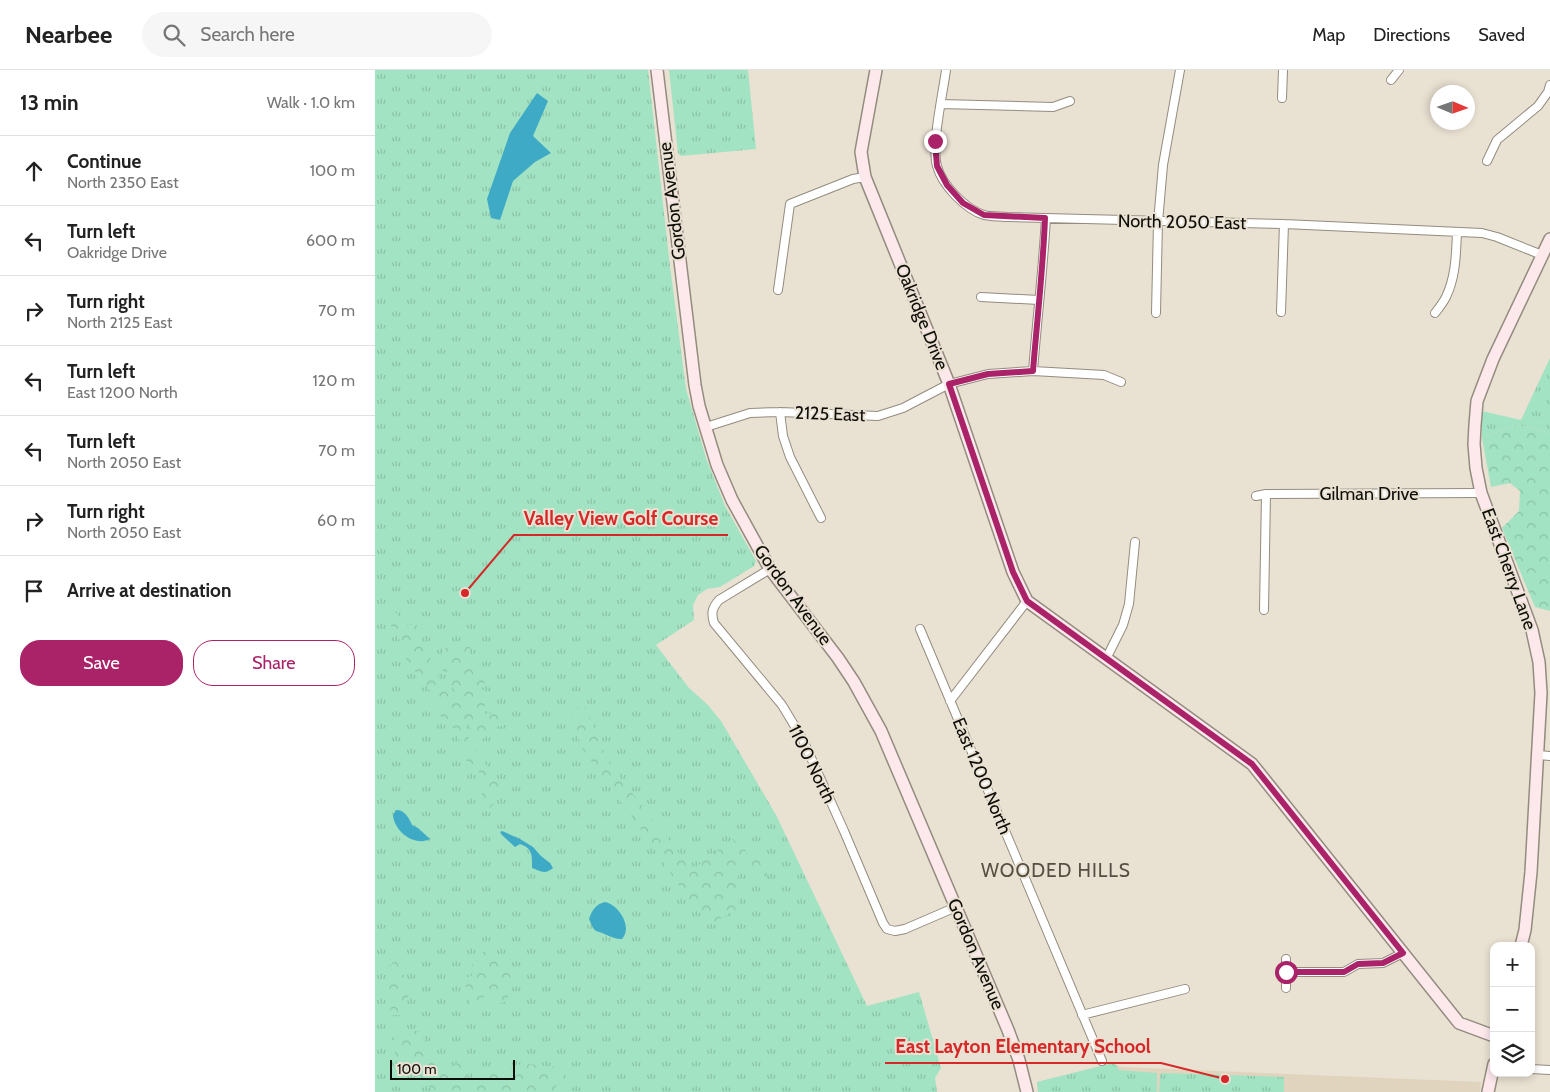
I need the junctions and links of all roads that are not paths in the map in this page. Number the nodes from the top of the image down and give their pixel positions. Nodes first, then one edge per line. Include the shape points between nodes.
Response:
1 (657, 70) edge
2 (876, 70) edge
3 (946, 70) edge
4 (1181, 70) edge
5 (1283, 70) edge
6 (1399, 70) edge
7 (1391, 80) dead end
8 (1550, 85) edge
9 (1282, 98) dead end
10 (1070, 101) dead end
11 (941, 104) junction
12 (1487, 161) dead end
13 (865, 176) junction
14 (1045, 218) junction
15 (1158, 222) junction
16 (1284, 224) junction
17 (1457, 232) junction
18 (1550, 239) edge
19 (1542, 255) junction
20 (778, 290) dead end
21 (981, 297) dead end
22 (1039, 300) junction
23 (1281, 312) dead end
24 (1156, 313) dead end
25 (1435, 313) dead end
26 (1033, 371) junction
27 (1121, 382) dead end
28 (949, 384) junction
29 (780, 412) junction
30 (705, 427) junction
31 (1481, 493) junction
32 (1267, 494) junction
33 (1256, 496) dead end
34 (821, 518) dead end
35 (1135, 542) dead end
36 (770, 569) junction
37 (1027, 601) junction
38 (1264, 610) dead end
39 (920, 629) dead end
40 (1106, 659) junction
41 (950, 701) junction
42 (1538, 755) junction
43 (1550, 756) edge
44 (956, 907) junction
45 (1522, 942) edge
46 (1403, 953) junction
47 (1287, 958) dead end
48 (1286, 972) junction
49 (1286, 988) dead end
50 (1185, 989) dead end
51 (1082, 1015) junction
52 (1490, 1035) edge
53 (1102, 1061) dead end
54 (1535, 1069) edge
55 (1550, 1070) edge
56 (1491, 1077) edge
57 (1027, 1092) edge
58 (1488, 1092) edge

1 - 30 street, Gordon Avenue via 692,363
2 - 13 street, Oakridge Drive via 861,152
3 - 11 street, North 2050 East
4 - 15 street via 1163,165
5 - 9 street
6 - 7 street
8 - 12 street via 1538,106 1497,140
10 - 11 street via 1053,107
11 - 14 street, North 2050 East via 935,141 937,166 947,185 963,203 984,215
13 - 20 street via 791,204
13 - 28 street, Oakridge Drive
14 - 15 street, North 2050 East
14 - 22 street
15 - 16 street, North 2050 East
15 - 24 street
16 - 17 street, North 2050 East
16 - 23 street
17 - 19 street, North 2050 East via 1497,237
17 - 25 street via 1452,280 1446,298
18 - 19 street, East Cherry Lane
19 - 31 street, East Cherry Lane via 1477,401 1474,444
21 - 22 street
22 - 26 street
26 - 27 street, 2125 East via 1104,375
26 - 28 street, 2125 East via 988,374
28 - 29 street, 2125 East via 903,408 878,416
28 - 37 street, Oakridge Drive via 1013,572
29 - 30 street, 2125 East via 750,413
29 - 34 street via 790,457
30 - 36 street, Gordon Avenue via 732,500
31 - 32 street, Gilman Drive
31 - 42 street, East Cherry Lane via 1532,630 1539,662
32 - 33 street, Gilman Drive
32 - 38 street
35 - 40 street via 1129,604 1123,625
36 - 44 street, Gordon Avenue via 828,643 868,707
36 - 44 street, 1100 North via 719,600 712,608 714,623 782,705 803,740 887,928 895,931 905,929
37 - 40 street, Oakridge Drive
37 - 41 street
39 - 41 street, East 1200 North
40 - 46 street, Oakridge Drive via 1252,764
41 - 51 street, East 1200 North
42 - 43 street
42 - 45 street, East Cherry Lane via 1531,872
44 - 57 street, Gordon Avenue via 1008,1030
46 - 48 street via 1383,963 1358,964 1344,972
46 - 52 street, Oakridge Drive via 1459,1023
47 - 48 street
48 - 49 street
50 - 51 street
51 - 53 street, East 1200 North
54 - 55 street
56 - 58 street

